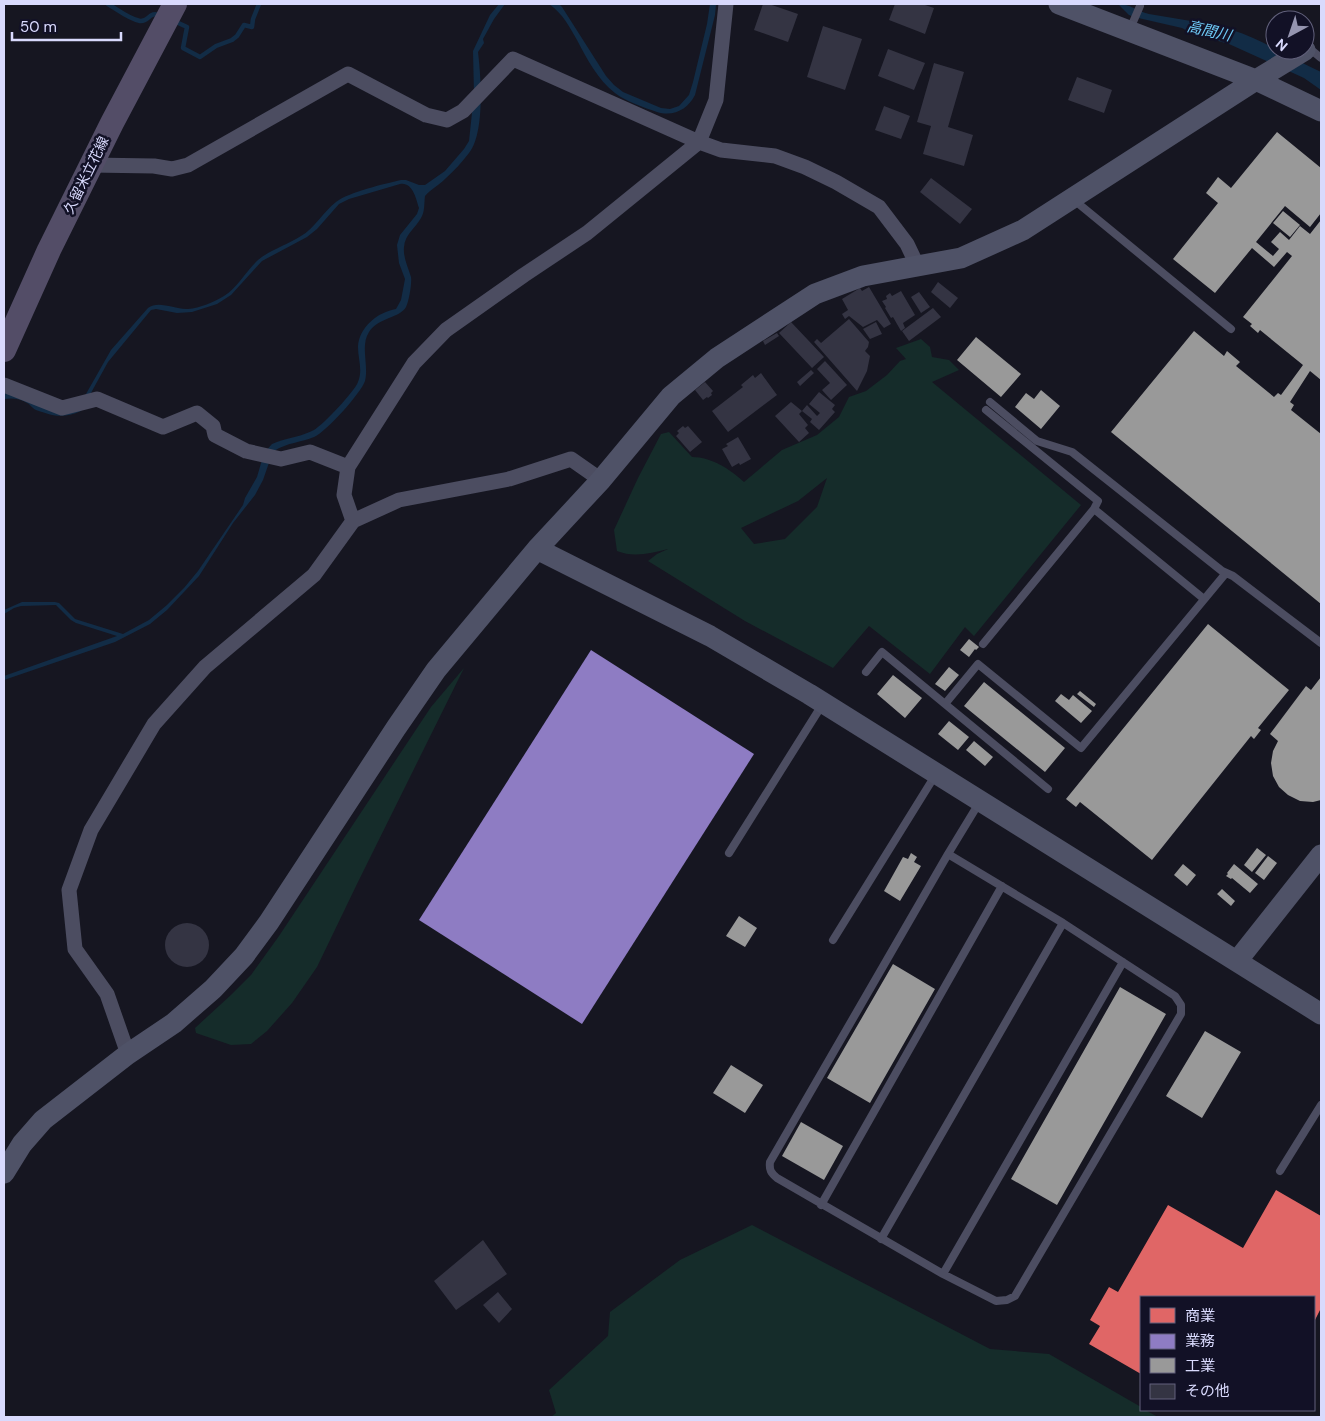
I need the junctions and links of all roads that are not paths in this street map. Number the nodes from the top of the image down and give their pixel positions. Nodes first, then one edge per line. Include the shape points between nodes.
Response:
1 (726, 4) edge
2 (1059, 4) edge
3 (1140, 6) dead end
4 (170, 13) edge
5 (1131, 27) junction
6 (1292, 60) edge
7 (1264, 75) junction
8 (1321, 110) edge
9 (699, 142) junction
10 (91, 165) junction
11 (1072, 198) junction
12 (917, 265) junction
13 (1231, 329) dead end
14 (4, 350) edge
15 (4, 384) edge
16 (348, 467) junction
17 (601, 480) junction
18 (1094, 509) junction
19 (353, 521) junction
20 (537, 550) junction
21 (1226, 573) junction
22 (1204, 599) junction
23 (1321, 643) edge
24 (983, 644) dead end
25 (866, 672) dead end
26 (823, 703) junction
27 (945, 704) junction
28 (936, 773) junction
29 (1048, 789) dead end
30 (980, 801) junction
31 (729, 853) dead end
32 (948, 854) junction
33 (1321, 855) edge
34 (1002, 886) junction
35 (1063, 923) junction
36 (833, 940) dead end
37 (1237, 961) junction
38 (1123, 962) junction
39 (1321, 1014) edge
40 (128, 1054) junction
41 (1321, 1105) edge
42 (1280, 1171) dead end
43 (4, 1173) edge
44 (821, 1205) junction
45 (881, 1239) junction
46 (943, 1274) junction

1 - 9 street via 716,100
2 - 5 street
3 - 5 lane
4 - 10 main road, 久留米立花線
5 - 7 street
6 - 7 street
7 - 8 street
7 - 11 street
9 - 10 street via 513,59 468,107 447,120 426,115 348,74 188,165 172,169
9 - 12 street via 721,150 776,156 836,182 879,207 907,244
9 - 16 street via 587,233 446,330 414,363
10 - 14 main road, 久留米立花線
11 - 12 street via 1023,230 961,258
11 - 13 lane
12 - 17 street via 863,276 815,294 717,358 671,396
15 - 16 street via 62,408 96,399 162,427 197,413 213,426 215,434 246,451 281,459 310,452
16 - 19 street via 344,495
17 - 19 street via 571,459 509,479 399,500
17 - 20 street
18 - 21 lane via 1098,501 988,406 1037,440 1072,452
18 - 22 lane
18 - 24 lane
19 - 40 street via 314,576 206,667 154,724 91,830 69,890 75,949 107,994
20 - 26 street via 710,636
20 - 40 street via 436,670 244,956 213,990 174,1023
21 - 22 lane
21 - 23 lane
22 - 27 lane via 1081,748 978,664
25 - 27 lane via 882,652
26 - 28 street
26 - 31 lane
27 - 29 lane
28 - 30 street
28 - 36 lane
30 - 32 lane
30 - 37 street
32 - 34 lane
32 - 44 lane via 770,1162 772,1174
33 - 37 street
34 - 35 lane
34 - 44 lane
35 - 38 lane
35 - 45 lane
37 - 39 street
38 - 46 lane
38 - 46 lane via 1175,996 1181,1005 1181,1014 1015,1296 996,1301
40 - 43 street via 43,1120 22,1144
41 - 42 lane
44 - 45 lane
45 - 46 lane

